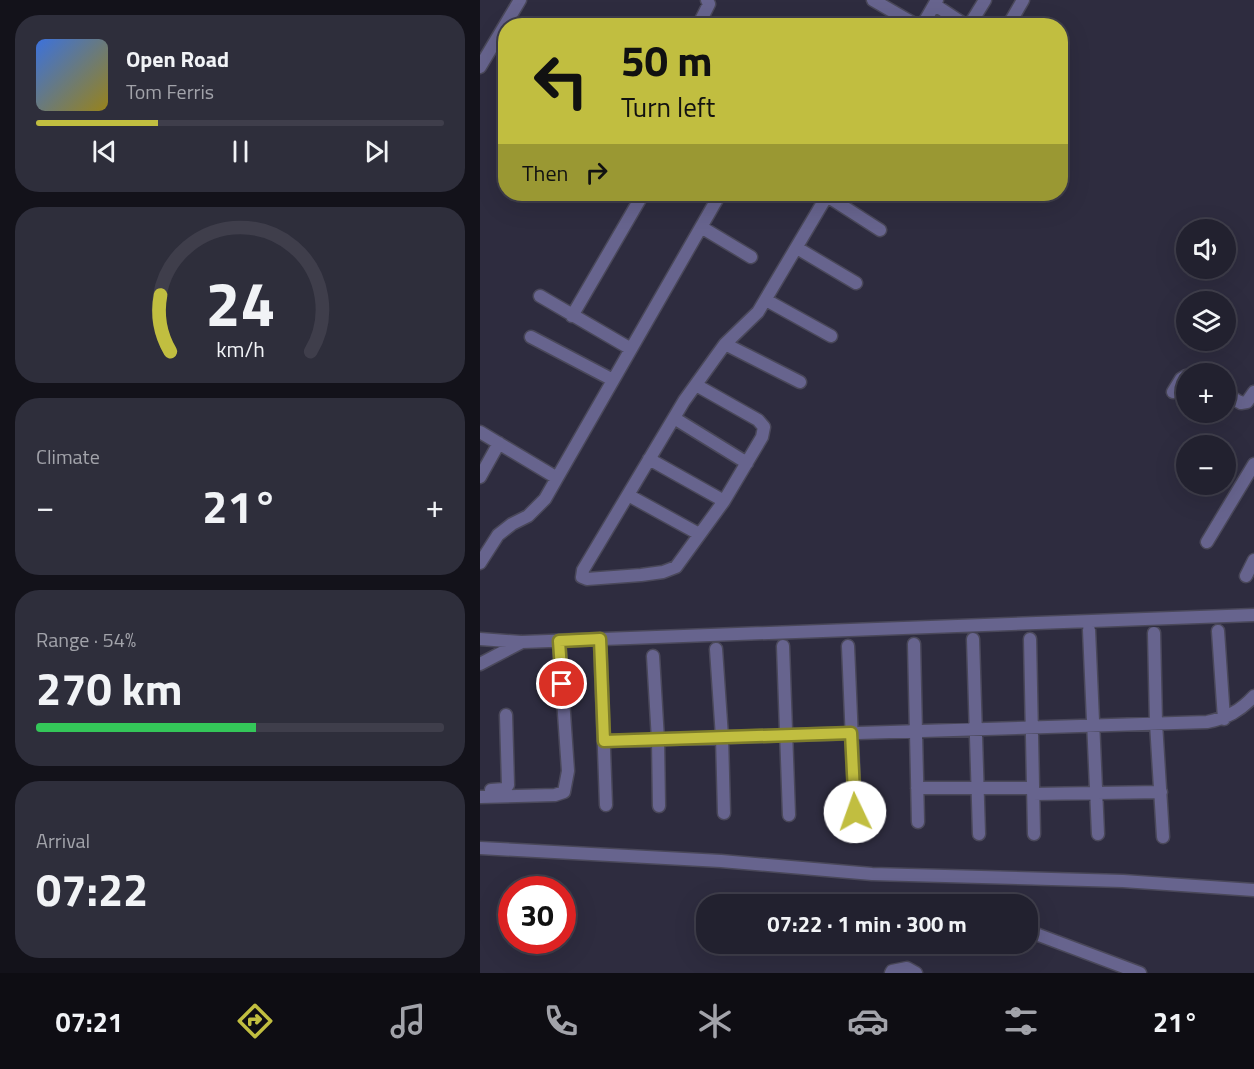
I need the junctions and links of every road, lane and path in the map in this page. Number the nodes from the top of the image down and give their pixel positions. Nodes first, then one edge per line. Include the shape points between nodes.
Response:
1 (520, 0) edge
2 (707, 0) edge
3 (873, 0) edge
4 (985, 0) edge
5 (1023, 0) edge
6 (936, 2) edge
7 (509, 18) edge
8 (702, 18) edge
9 (904, 18) edge
10 (927, 18) edge
11 (957, 18) edge
12 (973, 18) edge
13 (1013, 18) edge
14 (498, 37) edge
15 (480, 68) edge
16 (639, 201) edge
17 (716, 201) edge
18 (824, 201) edge
19 (837, 201) edge
20 (701, 227) junction
21 (880, 230) dead end
22 (797, 248) junction
23 (752, 257) dead end
24 (856, 283) dead end
25 (540, 296) dead end
26 (766, 300) junction
27 (572, 316) junction
28 (831, 336) dead end
29 (531, 337) dead end
30 (725, 344) junction
31 (631, 349) junction
32 (613, 380) junction
33 (800, 382) dead end
34 (696, 385) junction
35 (1176, 387) edge
36 (1173, 392) dead end
37 (1254, 392) edge
38 (1236, 400) edge
39 (674, 418) junction
40 (480, 432) edge
41 (499, 443) junction
42 (649, 459) junction
43 (747, 463) junction
44 (1254, 464) edge
45 (480, 477) edge
46 (557, 478) junction
47 (627, 495) junction
48 (724, 501) junction
49 (699, 534) junction
50 (1207, 542) dead end
51 (1254, 560) edge
52 (480, 563) edge
53 (1250, 575) edge
54 (1254, 615) edge
55 (1089, 630) dead end
56 (1218, 631) dead end
57 (1154, 633) dead end
58 (480, 639) edge
59 (600, 639) junction
60 (972, 639) dead end
61 (1030, 639) dead end
62 (559, 641) junction
63 (522, 642) junction
64 (914, 644) dead end
65 (783, 646) dead end
66 (848, 646) dead end
67 (716, 649) dead end
68 (653, 656) dead end
69 (480, 664) edge
70 (1254, 696) edge
71 (506, 715) dead end
72 (1224, 719) junction
73 (1156, 723) junction
74 (1093, 725) junction
75 (1030, 727) junction
76 (975, 728) junction
77 (917, 730) junction
78 (851, 733) junction
79 (787, 735) junction
80 (722, 737) junction
81 (658, 740) junction
82 (604, 741) junction
83 (917, 788) junction
84 (480, 789) edge
85 (978, 789) junction
86 (1033, 791) junction
87 (1161, 792) junction
88 (1096, 794) junction
89 (480, 797) edge
90 (606, 805) dead end
91 (659, 806) dead end
92 (855, 812) dead end
93 (724, 813) dead end
94 (789, 815) dead end
95 (918, 822) dead end
96 (979, 834) dead end
97 (1034, 834) dead end
98 (1098, 834) dead end
99 (1163, 837) dead end
100 (480, 848) edge
101 (1254, 890) edge
102 (1038, 935) edge
103 (891, 973) edge
104 (916, 973) edge
105 (1140, 973) edge

1 - 7 street
2 - 8 street
3 - 9 street
4 - 12 street
5 - 13 street
6 - 10 street
6 - 11 street
14 - 15 street
16 - 27 street
17 - 20 street
18 - 22 street
19 - 21 street
20 - 23 street
20 - 31 street
22 - 24 street
22 - 26 street
25 - 27 street
26 - 28 street
26 - 30 street
27 - 31 street
29 - 32 street
30 - 33 street
30 - 34 street
31 - 32 street
32 - 46 street
34 - 39 street
34 - 43 street via 764,427
35 - 36 street
37 - 38 street via 1247,402
39 - 42 street
39 - 43 street
40 - 41 street
41 - 45 street
41 - 46 street
42 - 47 street
42 - 48 street
43 - 48 street
44 - 50 street
46 - 52 street via 545,499 528,516 498,535
47 - 49 street
47 - 49 street via 583,570 582,576 587,579 663,572 676,567
48 - 49 street
51 - 53 street
54 - 59 street
55 - 74 street
56 - 72 street
57 - 73 street
58 - 63 street
59 - 62 street
59 - 82 street
60 - 76 street
61 - 75 street
62 - 63 street
62 - 89 street via 568,771 564,792
63 - 69 street
64 - 77 street
65 - 79 street
66 - 78 street
67 - 80 street
68 - 81 street
70 - 72 street
71 - 84 street via 508,785 505,789
72 - 73 street
73 - 74 street
73 - 87 street
74 - 75 street
74 - 88 street
75 - 76 street
75 - 86 street
76 - 77 street
76 - 85 street
77 - 78 street
77 - 83 street
78 - 79 street
78 - 92 street
79 - 80 street
79 - 94 street
80 - 81 street
80 - 93 street
81 - 82 street
81 - 91 street
82 - 90 street
83 - 85 street
83 - 95 street
85 - 86 street
85 - 96 street
86 - 88 street
86 - 97 street
87 - 88 street
87 - 99 street
88 - 98 street
100 - 101 street via 710,860 872,874 1123,881
102 - 105 street
103 - 104 street via 907,968

